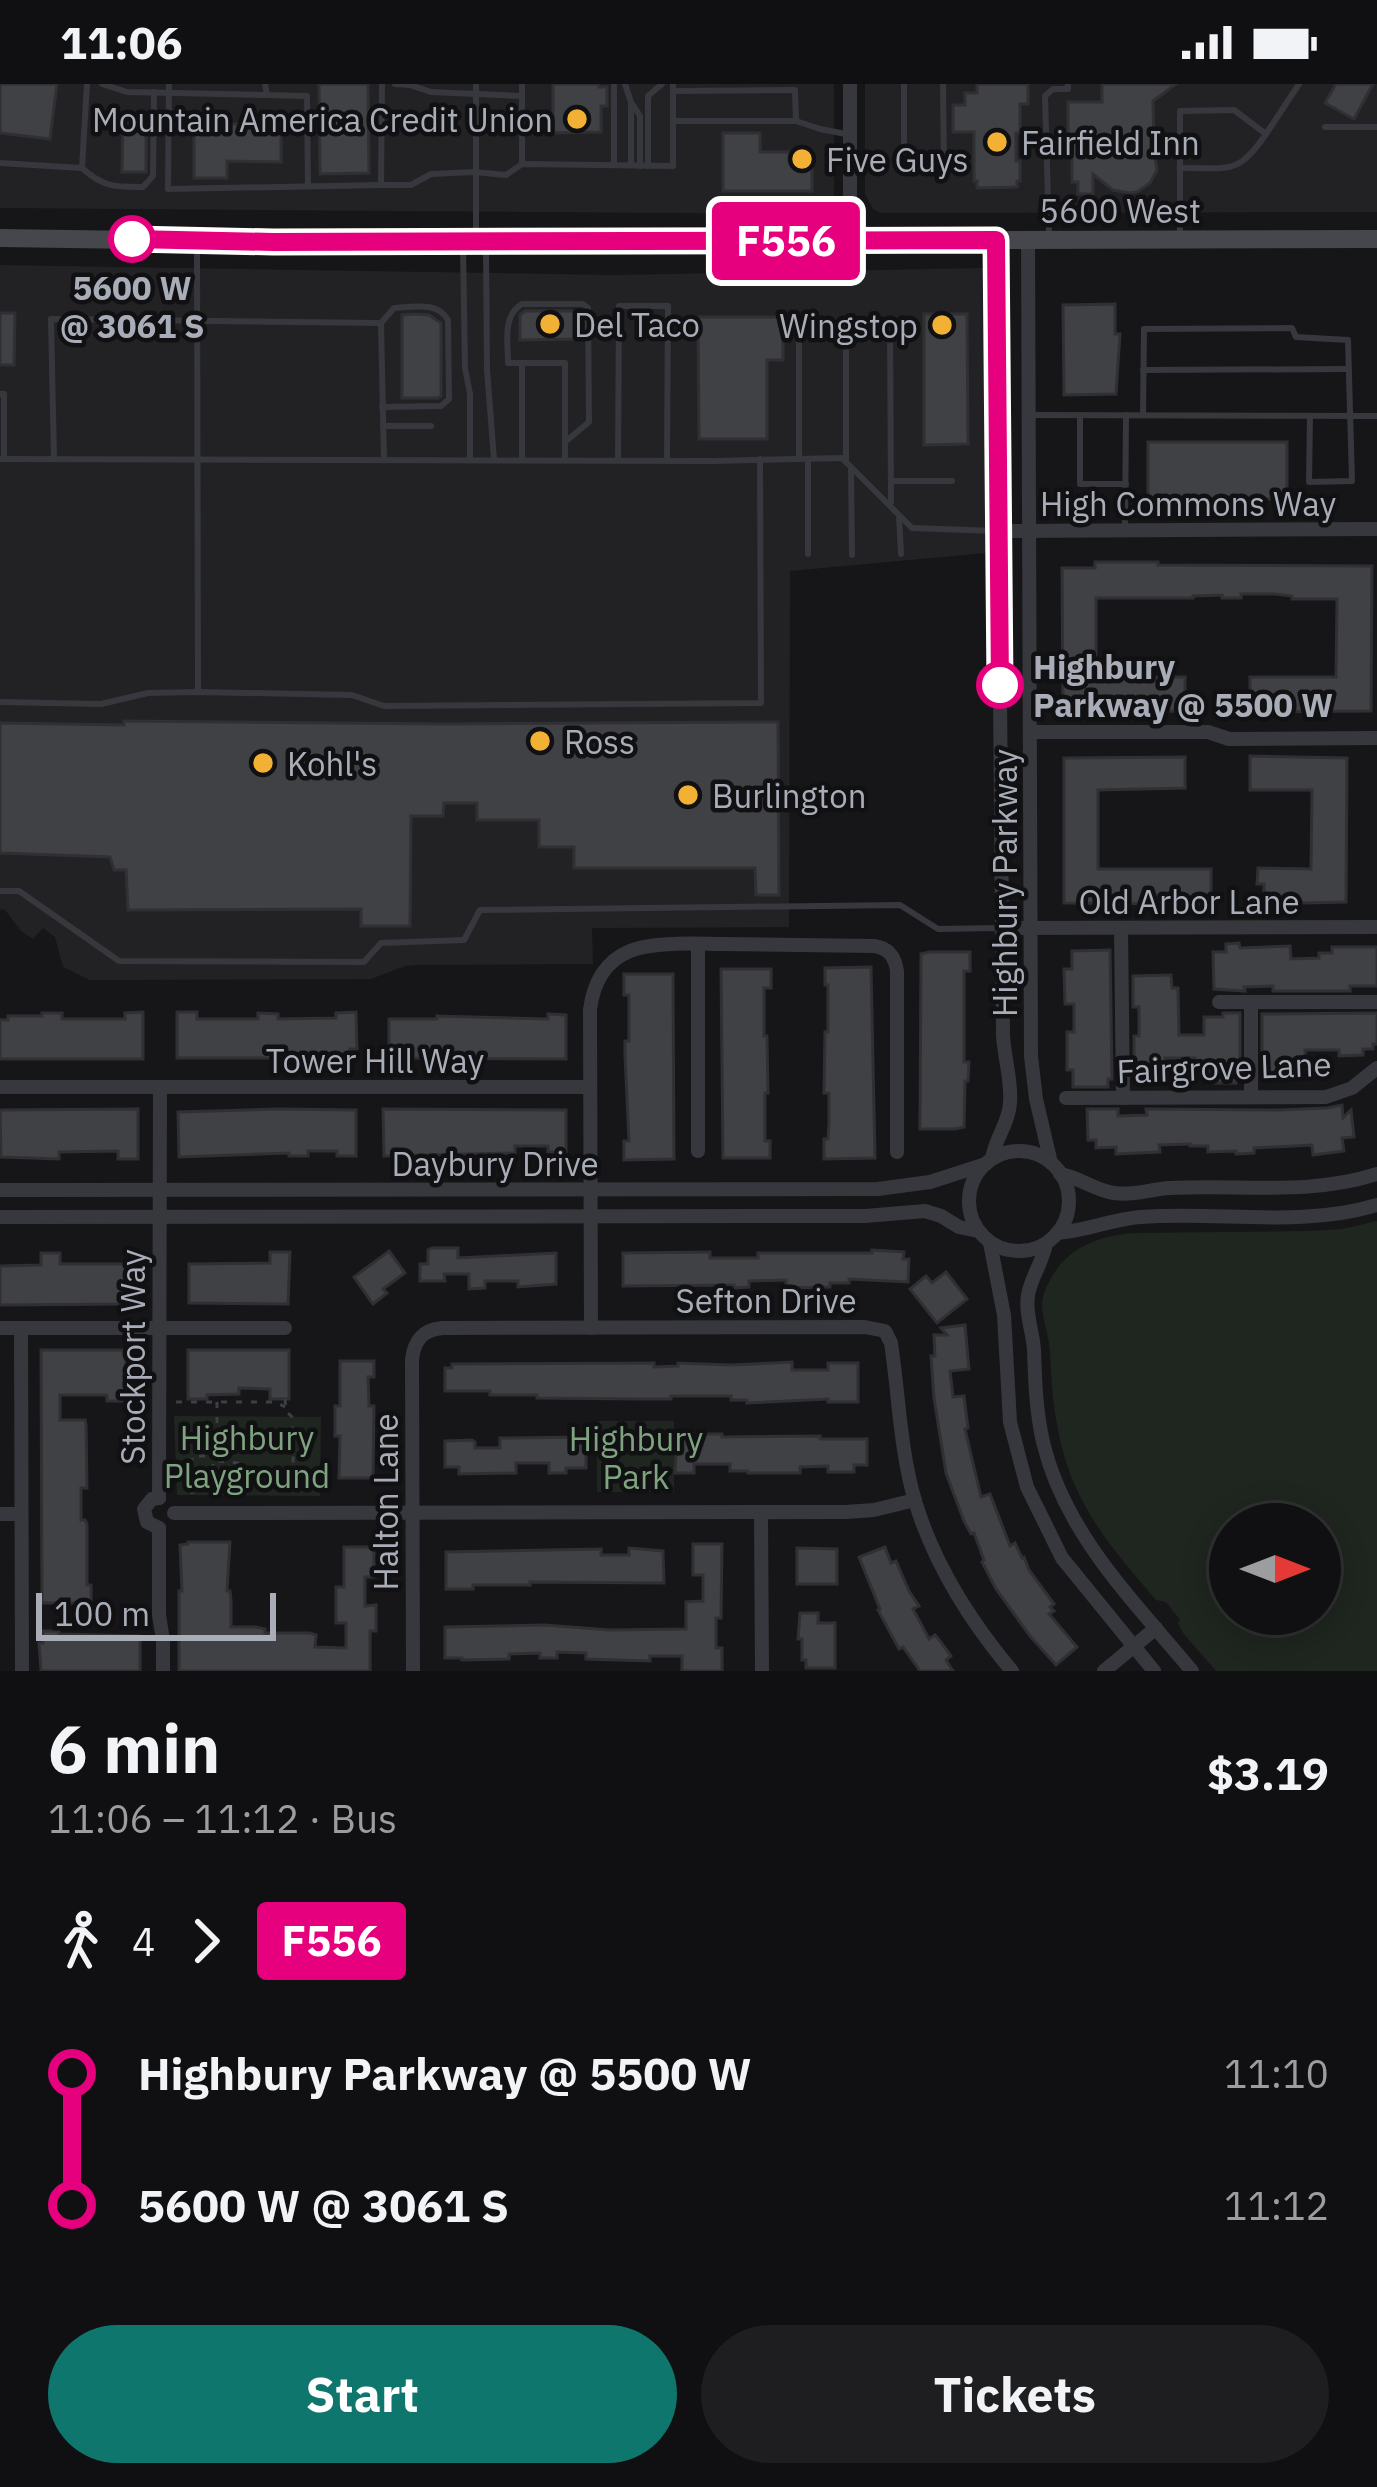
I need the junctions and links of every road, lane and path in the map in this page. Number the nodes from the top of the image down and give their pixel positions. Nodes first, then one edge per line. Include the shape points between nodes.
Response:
1 (87, 84) edge
2 (103, 84) edge
3 (266, 84) edge
4 (382, 84) edge
5 (394, 84) edge
6 (522, 84) edge
7 (614, 84) edge
8 (625, 84) edge
9 (662, 84) edge
10 (850, 84) edge
11 (904, 84) edge
12 (943, 84) edge
13 (1068, 84) edge
14 (1299, 84) edge
15 (673, 87) edge
16 (169, 88) edge
17 (476, 88) edge
18 (154, 92) junction
19 (266, 95) junction
20 (522, 96) junction
21 (796, 121) junction
22 (674, 122) junction
23 (1324, 127) dead end
24 (1377, 127) edge
25 (850, 134) junction
26 (1266, 134) junction
27 (0, 163) edge
28 (522, 164) junction
29 (614, 165) junction
30 (640, 166) junction
31 (82, 168) junction
32 (1180, 168) junction
33 (475, 172) junction
34 (381, 184) junction
35 (308, 186) junction
36 (0, 238) edge
37 (1377, 239) edge
38 (197, 240) junction
39 (996, 240) junction
40 (1028, 240) junction
41 (1049, 240) junction
42 (1180, 240) junction
43 (850, 241) junction
44 (475, 242) junction
45 (198, 320) junction
46 (846, 322) junction
47 (381, 323) junction
48 (522, 363) junction
49 (1349, 369) junction
50 (1144, 370) junction
51 (0, 394) edge
52 (382, 407) junction
53 (1029, 416) junction
54 (1080, 416) junction
55 (1126, 416) junction
56 (1143, 416) junction
57 (1310, 416) junction
58 (1350, 416) junction
59 (1377, 416) edge
60 (383, 426) junction
61 (431, 426) dead end
62 (565, 442) junction
63 (2, 459) edge
64 (54, 459) junction
65 (760, 459) junction
66 (803, 459) junction
67 (198, 460) junction
68 (383, 460) junction
69 (470, 460) junction
70 (494, 460) junction
71 (522, 460) junction
72 (565, 460) junction
73 (618, 460) junction
74 (667, 460) junction
75 (848, 464) junction
76 (891, 481) junction
77 (952, 481) dead end
78 (1126, 484) junction
79 (891, 506) junction
80 (899, 514) junction
81 (1377, 530) edge
82 (998, 531) junction
83 (1030, 531) junction
84 (1125, 531) junction
85 (808, 554) dead end
86 (901, 554) dead end
87 (851, 555) dead end
88 (199, 692) junction
89 (0, 703) edge
90 (1377, 724) edge
91 (1030, 732) junction
92 (1376, 739) edge
93 (0, 891) edge
94 (1377, 927) edge
95 (1002, 928) junction
96 (1029, 928) junction
97 (1121, 928) junction
98 (698, 944) junction
99 (1219, 1002) dead end
100 (1251, 1002) junction
101 (1377, 1002) edge
102 (1377, 1068) edge
103 (0, 1087) edge
104 (160, 1087) junction
105 (590, 1087) junction
106 (1251, 1097) junction
107 (1066, 1098) dead end
108 (1123, 1098) junction
109 (698, 1151) dead end
110 (897, 1152) dead end
111 (989, 1161) junction
112 (1056, 1168) junction
113 (1377, 1174) edge
114 (0, 1190) edge
115 (159, 1190) junction
116 (590, 1191) junction
117 (1377, 1205) edge
118 (590, 1216) junction
119 (0, 1217) edge
120 (159, 1217) junction
121 (984, 1237) junction
122 (1052, 1239) junction
123 (0, 1328) edge
124 (21, 1328) junction
125 (159, 1328) junction
126 (285, 1328) dead end
127 (591, 1328) junction
128 (422, 1335) joint
129 (285, 1399) dead end
130 (176, 1402) dead end
131 (217, 1402) junction
132 (285, 1407) junction
133 (215, 1457) junction
134 (192, 1479) junction
135 (177, 1480) dead end
136 (241, 1492) dead end
137 (294, 1493) dead end
138 (192, 1494) dead end
139 (159, 1498) junction
140 (915, 1500) junction
141 (412, 1512) junction
142 (761, 1512) junction
143 (174, 1513) junction
144 (0, 1514) edge
145 (21, 1514) junction
146 (159, 1528) junction
147 (1156, 1628) junction
148 (1134, 1647) junction
149 (22, 1671) edge
150 (163, 1671) edge
151 (413, 1671) edge
152 (761, 1671) edge
153 (1012, 1671) edge
154 (1104, 1671) edge
155 (1154, 1671) edge
156 (1192, 1671) edge

1 - 31 lane
2 - 18 lane
3 - 19 lane
4 - 34 lane
5 - 17 lane via 431,92
6 - 20 lane
7 - 29 lane
8 - 30 lane via 640,116
9 - 30 lane via 648,96
10 - 25 street
11 - 12 lane via 904,170 944,169
13 - 41 lane via 1045,95
14 - 26 lane
15 - 21 lane via 795,90
15 - 22 lane
16 - 18 lane
16 - 19 lane
16 - 35 lane via 168,189
17 - 20 lane
17 - 33 lane
18 - 31 lane via 153,176 143,187 97,182
19 - 35 lane via 307,96
20 - 28 lane
21 - 22 lane
21 - 25 lane
22 - 30 lane via 673,166
23 - 24 lane
25 - 43 street
26 - 32 lane via 1236,167
26 - 32 lane via 1234,110 1180,111
27 - 31 lane
28 - 29 lane
28 - 33 lane via 506,175
29 - 30 lane
32 - 42 lane
33 - 34 lane
33 - 44 lane
34 - 35 lane
36 - 38 main road, 5600 West
37 - 42 main road, 5600 West
38 - 44 main road, 5600 West
38 - 45 lane
39 - 40 main road, 5600 West
39 - 43 main road, 5600 West
39 - 82 street, Highbury Parkway
40 - 41 main road, 5600 West
40 - 53 street, Highbury Parkway
41 - 42 main road, 5600 West
43 - 44 main road, 5600 West
44 - 69 lane via 465,368
44 - 70 lane
45 - 47 lane
45 - 64 lane via 51,320
45 - 67 lane
46 - 66 lane via 799,321
46 - 75 lane
46 - 76 lane via 890,323
47 - 52 lane
47 - 52 lane via 394,308 444,313 449,399 441,406
48 - 62 lane via 565,363
48 - 62 lane via 508,363 514,308 588,308 589,422
48 - 71 lane
49 - 50 lane
49 - 50 lane via 1348,340 1271,328 1144,329
49 - 58 lane
50 - 56 lane
51 - 63 lane
52 - 60 lane
53 - 54 lane
53 - 83 street, Highbury Parkway
54 - 55 lane
54 - 78 lane via 1080,484
55 - 56 lane
55 - 78 lane
56 - 57 lane
57 - 58 lane
57 - 58 lane via 1309,482 1352,481
58 - 59 lane
60 - 61 lane
60 - 68 lane
62 - 72 lane
63 - 64 lane
64 - 67 lane
65 - 66 lane
65 - 74 lane
65 - 88 lane via 761,703 383,706 352,695
66 - 75 lane
66 - 85 lane
67 - 68 lane
67 - 88 lane
68 - 69 lane
69 - 70 lane
70 - 71 lane
71 - 72 lane
72 - 73 lane
73 - 74 lane
73 - 74 lane via 619,306 668,306
75 - 79 lane
75 - 87 lane
76 - 77 lane
76 - 79 lane
78 - 84 lane
79 - 80 lane
80 - 82 lane via 912,528
80 - 86 lane
81 - 84 street, High Commons Way
82 - 83 street, High Commons Way
82 - 95 street, Highbury Parkway
83 - 84 street, High Commons Way
83 - 91 street, Highbury Parkway
88 - 89 lane via 101,704
90 - 92 street
91 - 92 street
91 - 96 street, Highbury Parkway
93 - 95 lane via 19,891 119,961 364,962 381,943 464,940 480,910 900,905 938,929
94 - 97 street, Old Arbor Lane
95 - 96 street, Old Arbor Lane
95 - 111 street, Highbury Parkway via 1010,1107
96 - 97 street, Old Arbor Lane
96 - 112 street, Highbury Parkway via 1032,1072
97 - 108 street
98 - 105 street via 632,950 604,971 590,1010
98 - 109 street
98 - 110 street via 874,946 892,955
99 - 100 street
100 - 101 street
100 - 106 street
102 - 106 street, Fairgrove Lane via 1334,1095
103 - 104 street, Tower Hill Way
104 - 105 street, Tower Hill Way
104 - 115 street, Stockport Way
105 - 116 street
106 - 108 street, Fairgrove Lane
107 - 108 street, Fairgrove Lane
111 - 112 street via 1028,1152
111 - 116 street, Daybury Drive via 898,1188
111 - 121 street via 968,1204
112 - 113 street via 1129,1194 1319,1186
112 - 122 street via 1069,1204
114 - 115 street, Daybury Drive
115 - 116 street, Daybury Drive
115 - 120 street, Stockport Way
116 - 118 street
117 - 122 street via 1334,1215 1141,1217
118 - 120 street, Daybury Drive
118 - 121 street, Daybury Drive via 916,1210
118 - 127 street
119 - 120 street, Daybury Drive
120 - 125 street, Stockport Way
121 - 122 street via 1024,1252
121 - 148 street via 1004,1315 1010,1422 1027,1487 1062,1558
122 - 147 street via 1027,1303 1049,1463 1082,1536
123 - 124 street
124 - 125 street
124 - 145 street
125 - 126 street
125 - 139 street, Stockport Way
127 - 128 street, Sefton Drive via 442,1328
127 - 140 street, Sefton Drive via 885,1331
128 - 141 street, Halton Lane via 412,1360
129 - 132 path
130 - 131 path
131 - 132 path
131 - 133 path
132 - 137 path
133 - 134 path via 213,1479
133 - 134 path via 192,1456
133 - 136 path via 238,1462
134 - 135 path
134 - 138 path
139 - 143 street
139 - 146 street via 144,1510
140 - 142 street via 859,1512
140 - 153 street, Sefton Drive via 952,1586
141 - 142 street
141 - 143 street
141 - 151 street, Halton Lane
142 - 152 street
143 - 146 street
144 - 145 street
145 - 149 street
146 - 150 street
147 - 148 street
147 - 156 street
148 - 154 street
148 - 155 street

